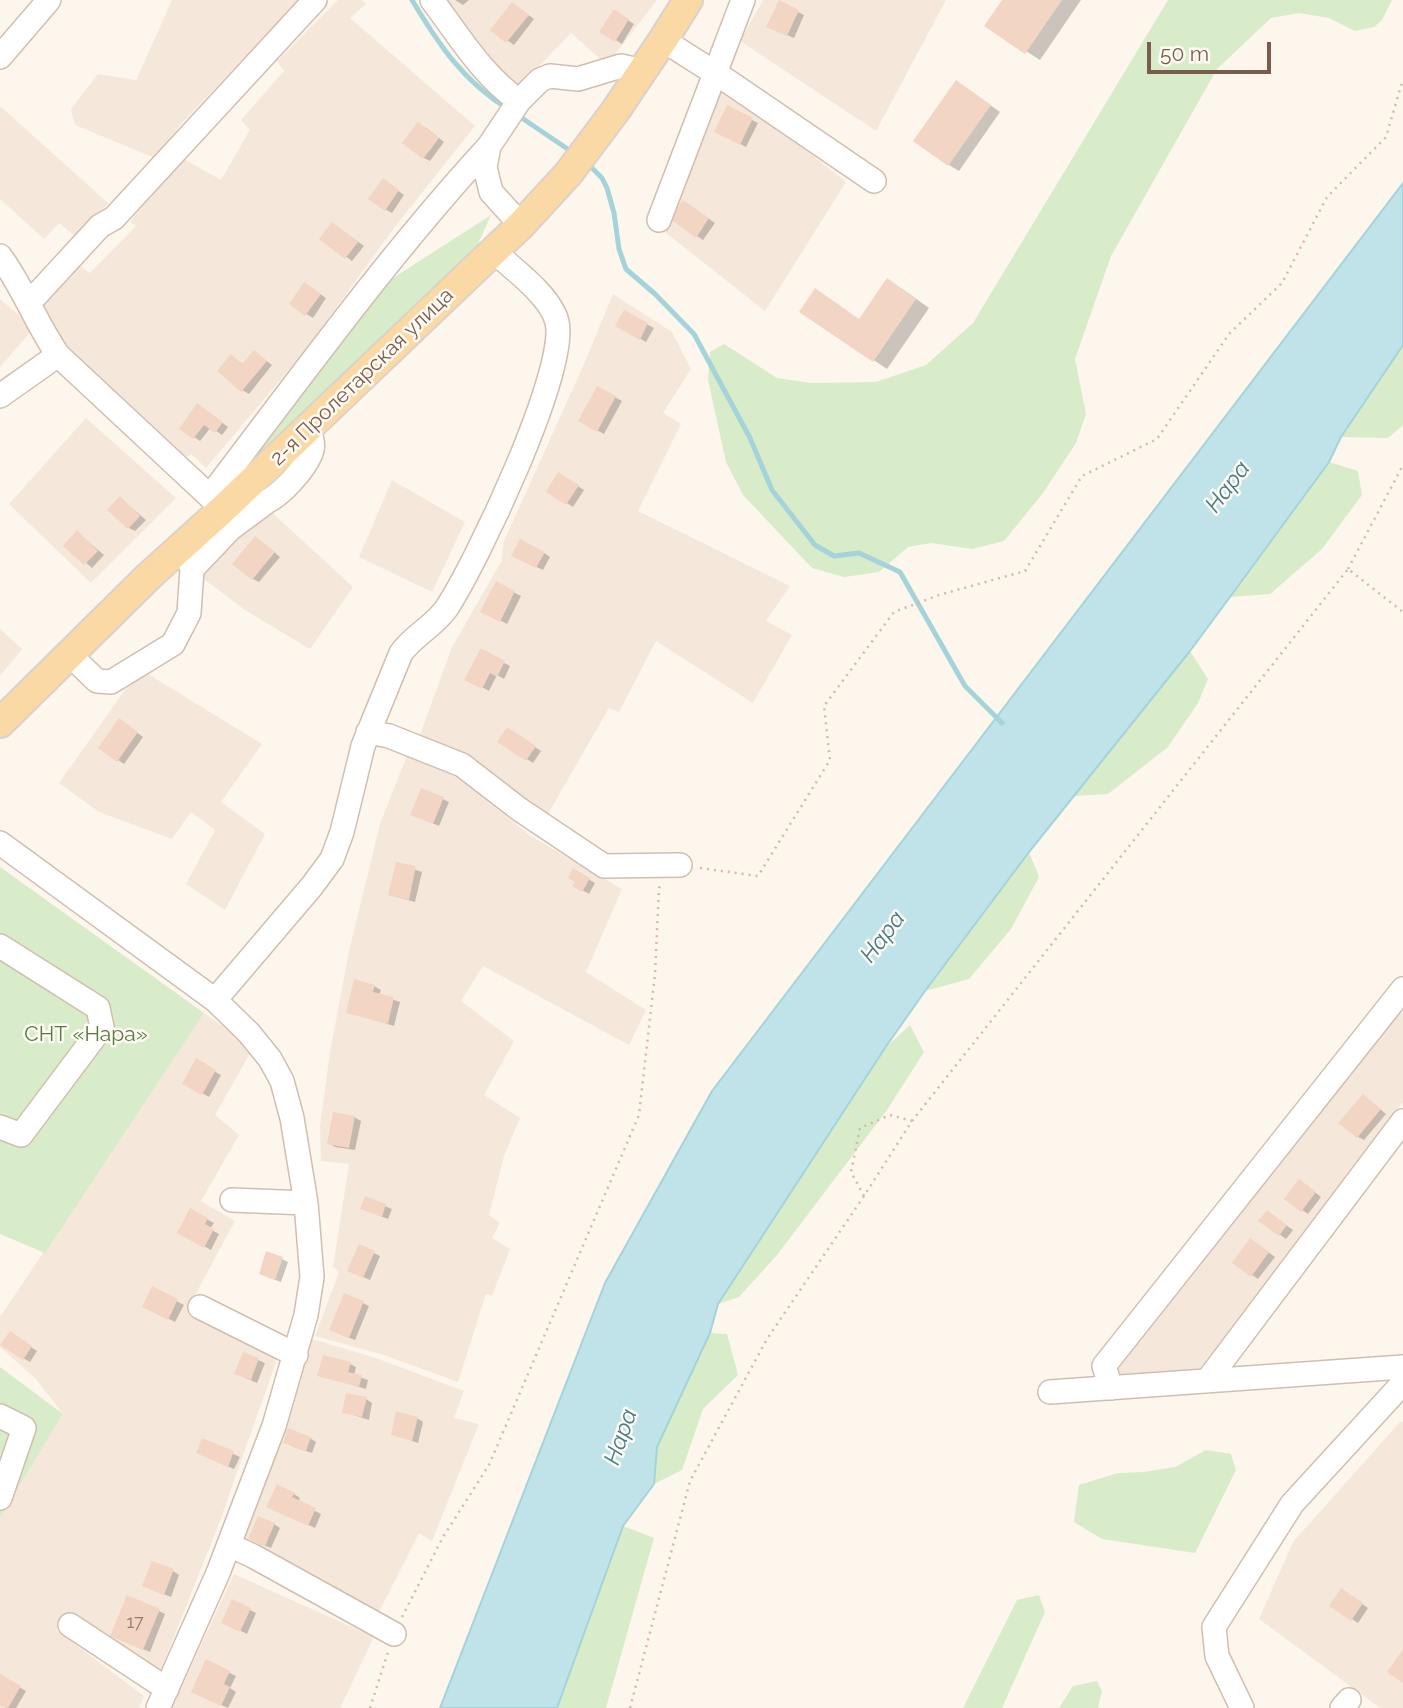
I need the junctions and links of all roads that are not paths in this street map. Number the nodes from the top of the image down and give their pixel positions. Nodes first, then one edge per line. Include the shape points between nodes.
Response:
1 (49, 0) edge
2 (315, 0) edge
3 (432, 0) edge
4 (688, 0) edge
5 (743, 0) edge
6 (663, 40) junction
7 (0, 57) edge
8 (642, 71) junction
9 (716, 74) junction
10 (519, 101) junction
11 (489, 146) junction
12 (874, 181) dead end
13 (659, 220) dead end
14 (521, 225) junction
15 (493, 251) junction
16 (4, 263) edge
17 (29, 303) junction
18 (58, 355) junction
19 (0, 396) edge
20 (308, 428) junction
21 (224, 501) junction
22 (265, 503) junction
23 (188, 557) junction
24 (69, 654) junction
25 (0, 723) edge
26 (368, 732) junction
27 (0, 844) edge
28 (680, 865) road end
29 (0, 946) edge
30 (1403, 989) edge
31 (215, 1000) junction
32 (1403, 1121) edge
33 (0, 1127) edge
34 (232, 1200) dead end
35 (306, 1203) junction
36 (200, 1307) dead end
37 (296, 1355) junction
38 (1403, 1367) edge
39 (1207, 1381) junction
40 (1403, 1383) edge
41 (1111, 1388) junction
42 (1050, 1392) dead end
43 (0, 1416) edge
44 (0, 1498) edge
45 (229, 1545) junction
46 (71, 1625) dead end
47 (394, 1634) road end
48 (163, 1698) edge
49 (1242, 1708) edge

1 - 7 street
2 - 17 street
3 - 10 street via 482,69
4 - 6 main road, 2-я Пролетарская улица
5 - 9 street
6 - 8 main road, 2-я Пролетарская улица
6 - 9 street
8 - 10 street via 621,66 578,79 550,76
8 - 14 main road, 2-я Пролетарская улица via 568,174
9 - 12 street
9 - 13 street
10 - 11 street
11 - 14 street via 485,167 491,192
11 - 21 street via 369,289
14 - 15 main road, 2-я Пролетарская улица
15 - 20 main road, 2-я Пролетарская улица
15 - 26 street via 547,302 557,321 557,350 541,405 488,533 446,608 401,653
16 - 17 street
17 - 18 street
18 - 19 street
18 - 21 street
20 - 21 main road, 2-я Пролетарская улица
20 - 22 street via 312,450 302,469
21 - 22 street
21 - 23 main road, 2-я Пролетарская улица
22 - 23 street
23 - 24 main road, 2-я Пролетарская улица
23 - 24 street via 189,613 173,644 111,682 97,681
24 - 25 main road, 2-я Пролетарская улица
26 - 28 street via 462,765 604,866
26 - 31 street via 332,859
27 - 31 street
29 - 33 street via 98,1008 102,1027 21,1135
30 - 41 street via 1104,1366
31 - 35 street via 249,1033 282,1081
32 - 39 street
34 - 35 street
35 - 37 street via 312,1276
36 - 37 street
37 - 45 street
38 - 39 street
39 - 41 street
40 - 49 street via 1292,1504 1214,1627 1217,1656
41 - 42 street
43 - 44 street via 24,1429
45 - 47 street
45 - 48 street
46 - 48 street

